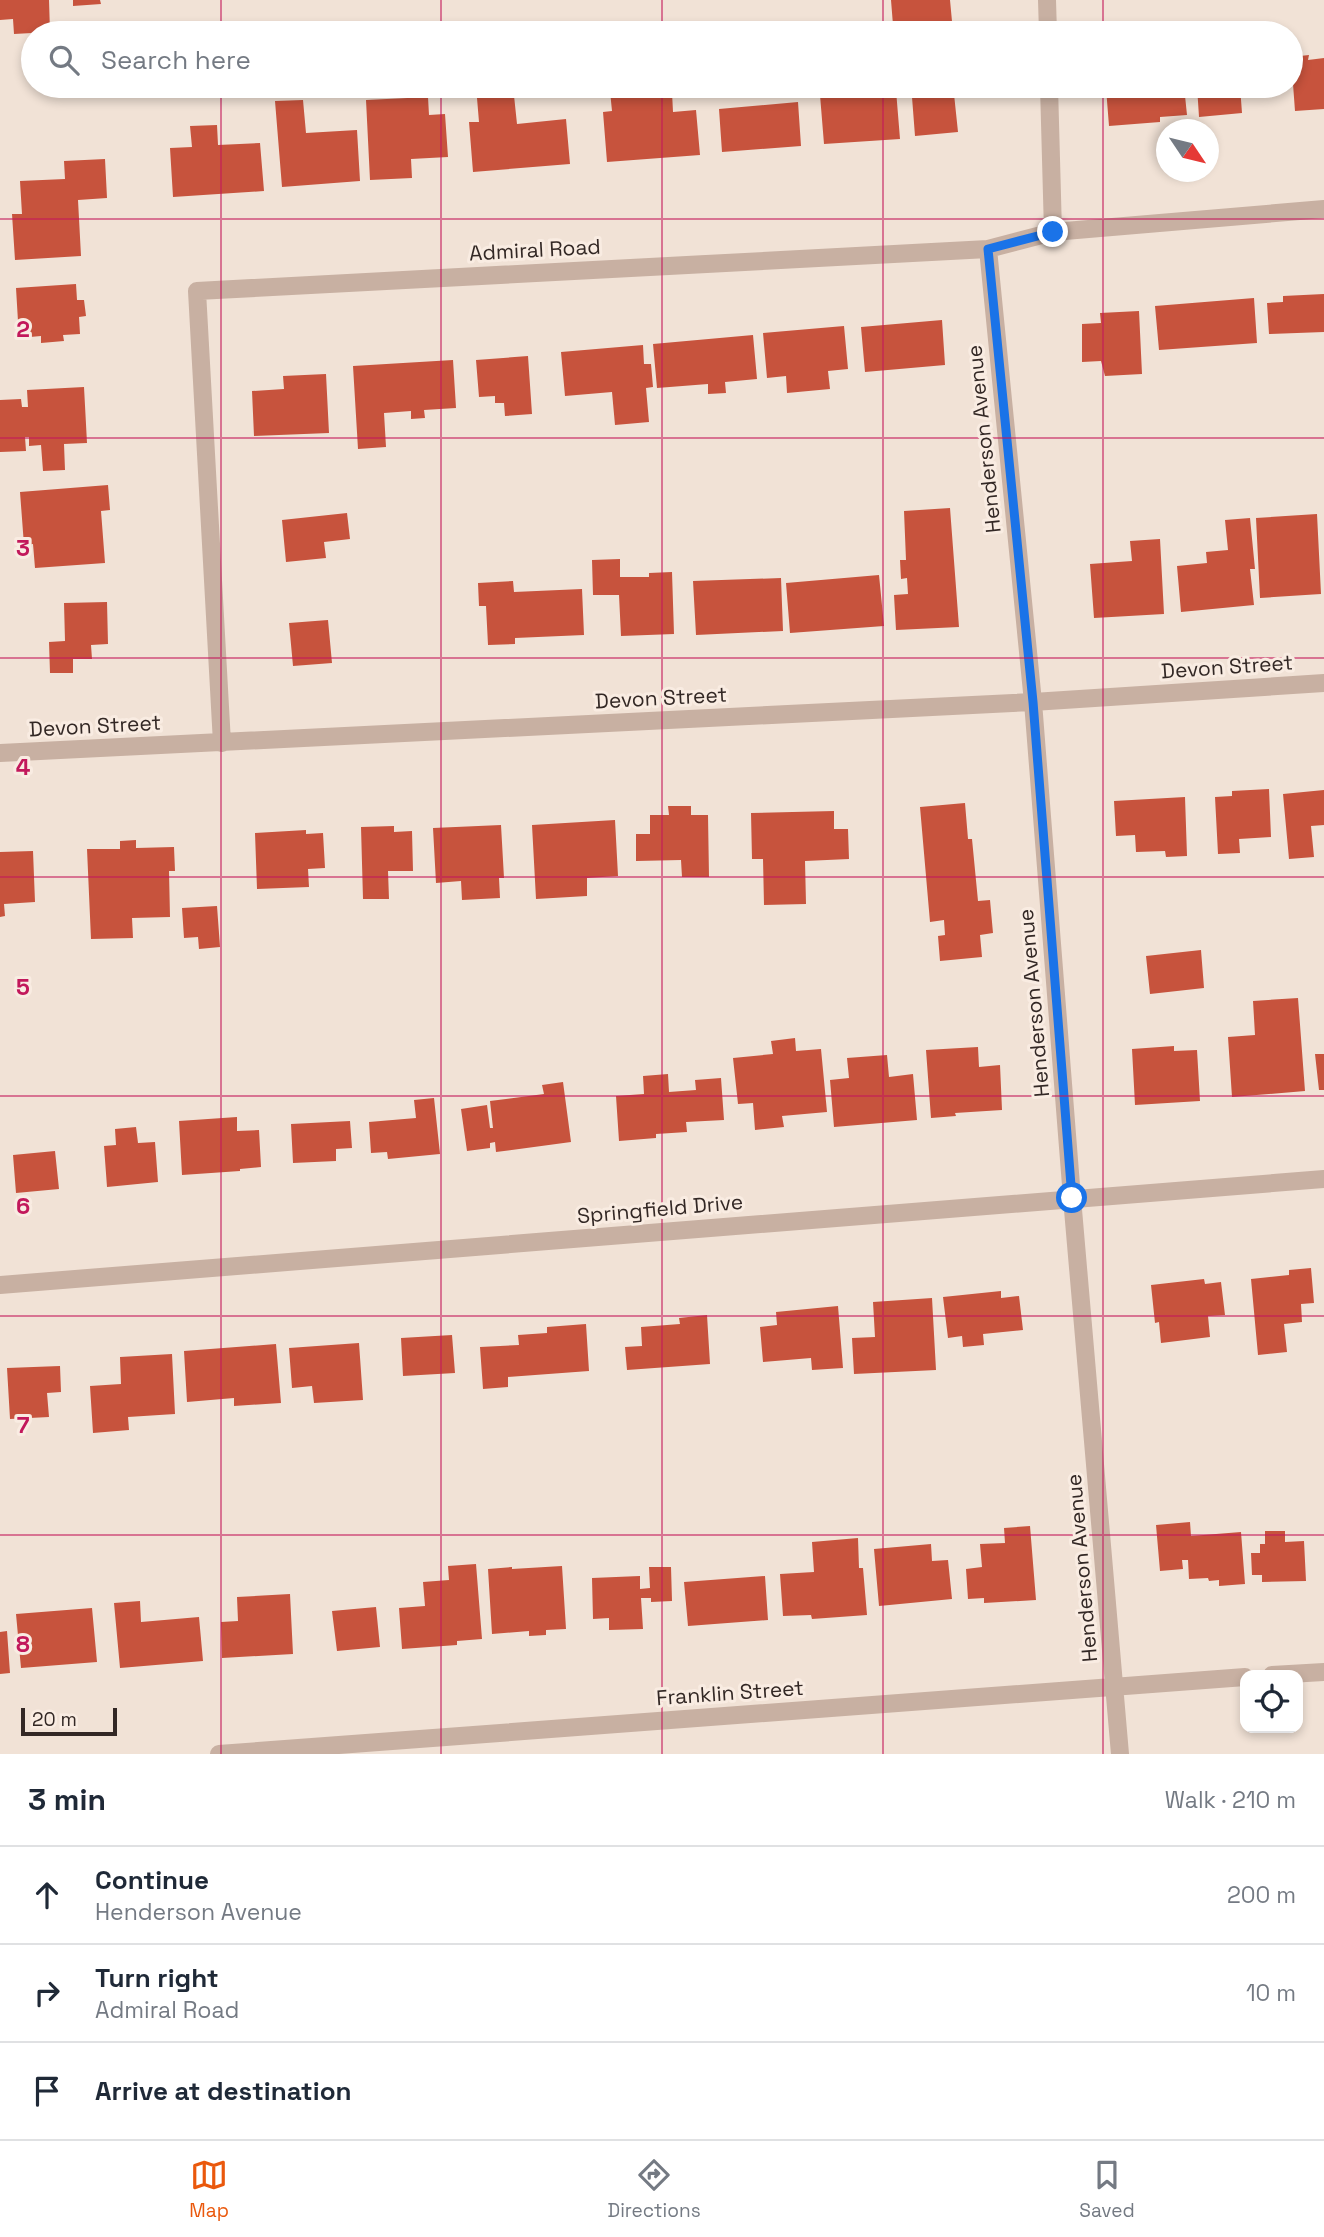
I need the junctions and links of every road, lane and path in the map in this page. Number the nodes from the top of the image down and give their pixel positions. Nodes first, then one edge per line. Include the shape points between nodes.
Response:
1 (1047, 0) edge
2 (1048, 21) edge
3 (1049, 98) edge
4 (1324, 209) edge
5 (1053, 232) junction
6 (988, 249) junction
7 (1324, 683) edge
8 (1033, 702) junction
9 (222, 743) junction
10 (0, 753) edge
11 (1324, 1180) edge
12 (1072, 1198) junction
13 (0, 1285) edge
14 (1324, 1671) edge
15 (1303, 1673) edge
16 (1240, 1677) edge
17 (1115, 1686) junction
18 (219, 1754) edge
19 (1120, 1754) edge

1 - 2 street
3 - 5 street
4 - 5 street, Admiral Road
5 - 6 street, Admiral Road
6 - 8 street, Henderson Avenue
6 - 9 street, Admiral Road via 197,291
7 - 8 street, Devon Street
8 - 9 street, Devon Street
8 - 12 street, Henderson Avenue
9 - 10 street, Devon Street
11 - 12 street, Springfield Drive
12 - 13 street, Springfield Drive
12 - 17 street, Henderson Avenue
14 - 15 street
16 - 17 street, Franklin Street
17 - 18 street, Franklin Street
17 - 19 street, Henderson Avenue

